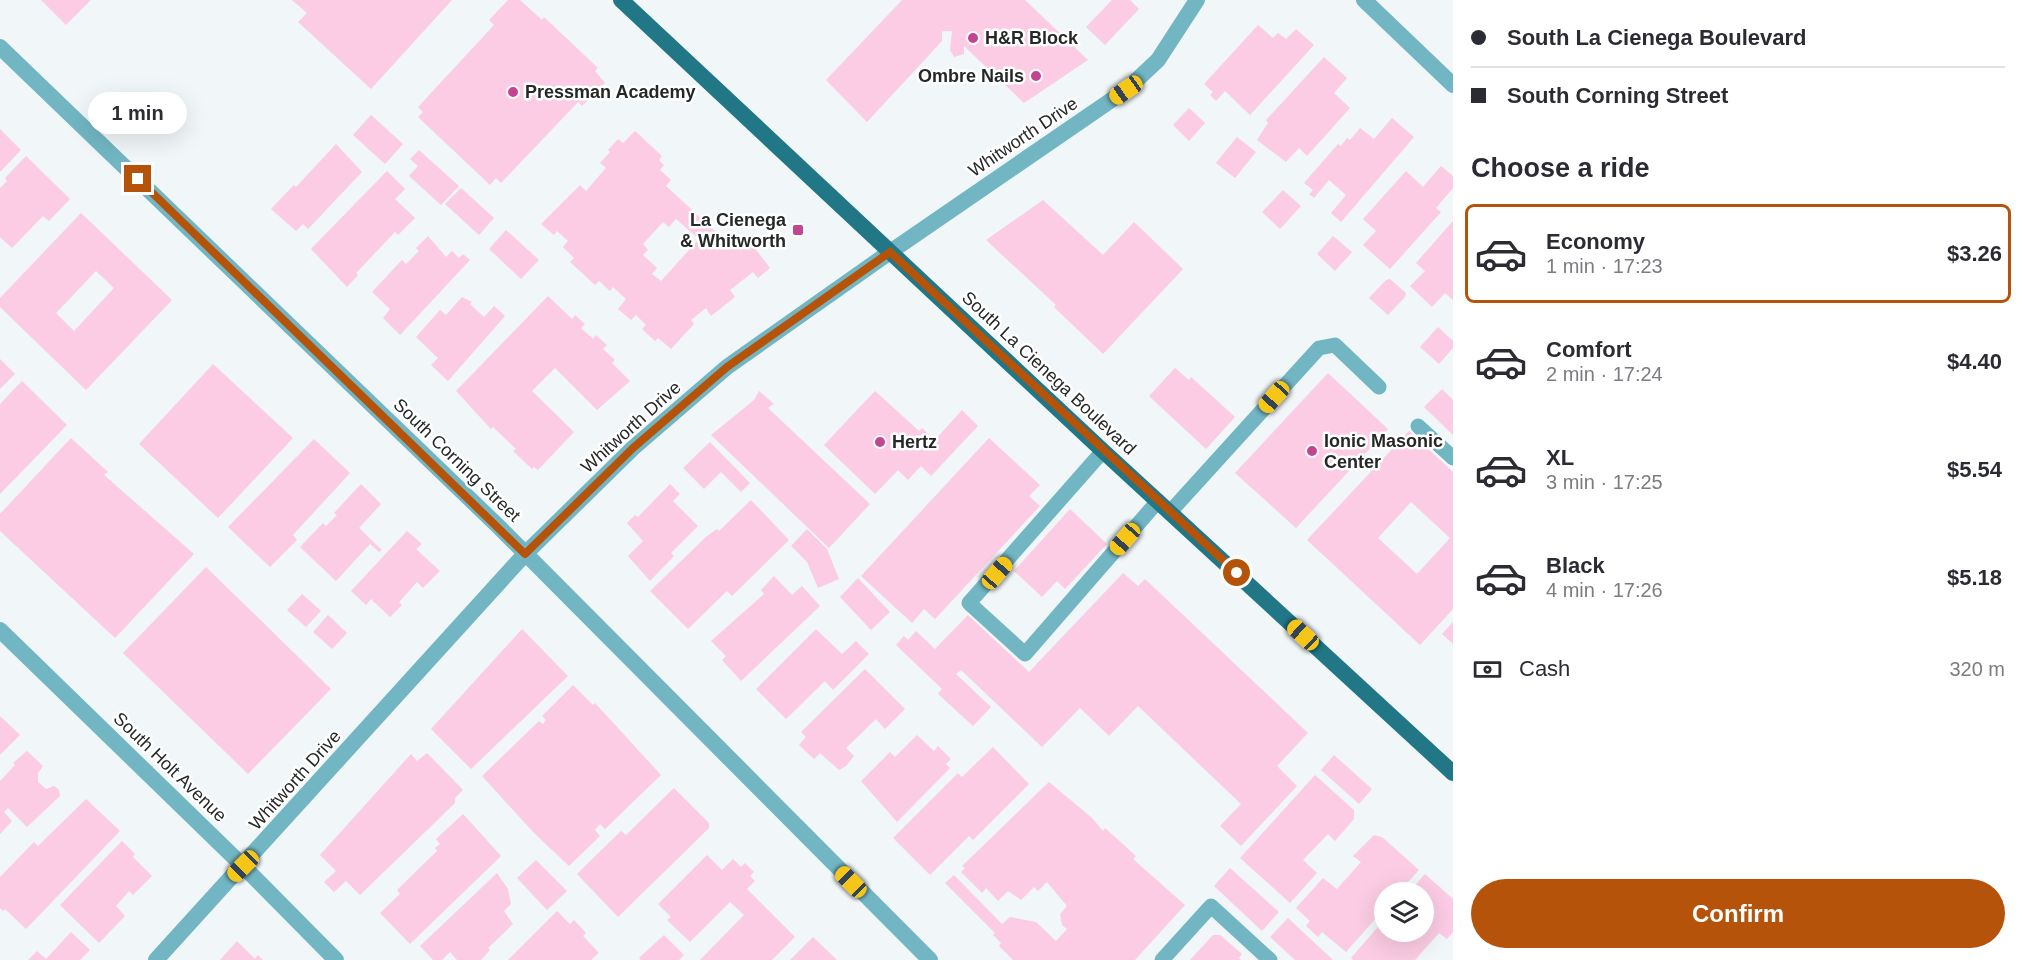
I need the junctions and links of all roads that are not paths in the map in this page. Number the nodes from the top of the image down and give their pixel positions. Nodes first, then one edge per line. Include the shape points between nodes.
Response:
1 (621, 0) edge
2 (1197, 0) edge
3 (1364, 0) edge
4 (0, 46) edge
5 (1453, 85) edge
6 (890, 252) junction
7 (1379, 387) dead end
8 (1418, 426) dead end
9 (1103, 451) junction
10 (1453, 458) edge
11 (1164, 507) junction
12 (525, 554) junction
13 (0, 630) edge
14 (1453, 773) edge
15 (243, 866) junction
16 (156, 960) edge
17 (336, 960) edge
18 (930, 960) edge
19 (1162, 960) edge
20 (1270, 960) edge

1 - 6 main road, South La Cienega Boulevard
2 - 6 street, Whitworth Drive via 1158,60 1126,90
3 - 5 street
4 - 12 street, South Corning Street
6 - 9 main road, South La Cienega Boulevard
6 - 12 street, Whitworth Drive via 727,367 633,448
7 - 11 lane via 1335,345 1319,348
8 - 10 lane
9 - 11 main road, South La Cienega Boulevard
9 - 11 lane via 969,603 1025,654
11 - 14 main road, South La Cienega Boulevard
12 - 15 street, Whitworth Drive
12 - 18 street, South Corning Street
13 - 15 street, South Holt Avenue
15 - 16 street, Whitworth Drive
15 - 17 street, South Holt Avenue
19 - 20 lane via 1211,906

